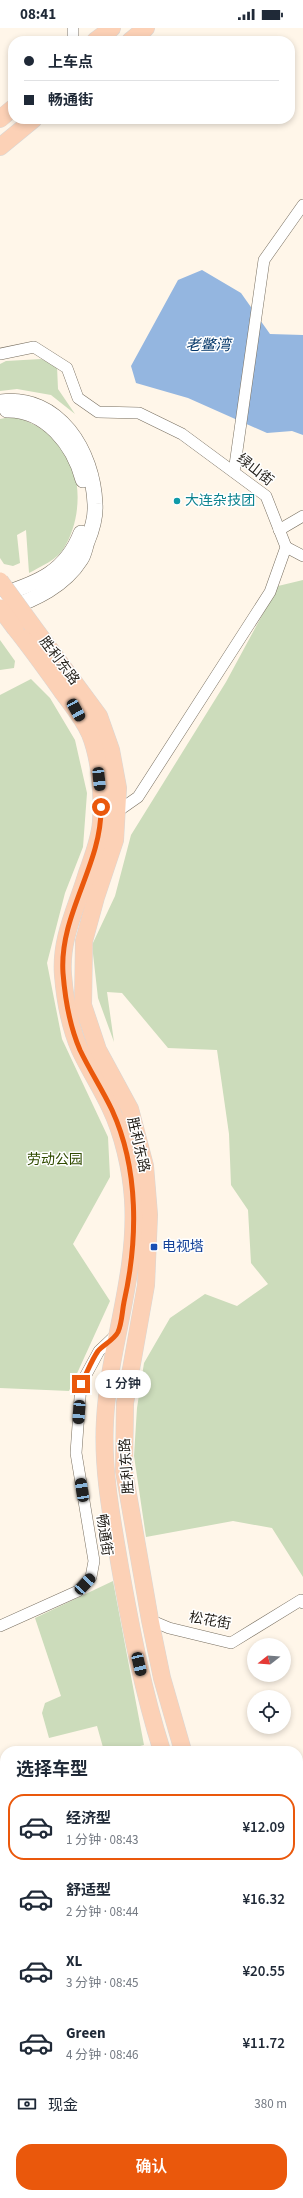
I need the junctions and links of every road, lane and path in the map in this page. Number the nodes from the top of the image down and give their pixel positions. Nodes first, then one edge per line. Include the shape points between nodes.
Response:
1 (112, 28) edge
2 (146, 28) edge
3 (102, 36) edge
4 (136, 36) edge
5 (8, 112) edge
6 (0, 119) edge
7 (28, 124) edge
8 (0, 147) edge
9 (303, 205) edge
10 (0, 354) edge
11 (0, 402) edge
12 (0, 410) edge
13 (234, 472) junction
14 (303, 516) edge
15 (279, 530) junction
16 (286, 547) junction
17 (303, 556) edge
18 (0, 581) edge
19 (0, 595) edge
20 (0, 608) edge
21 (0, 611) edge
22 (118, 811) junction
23 (118, 1334) junction
24 (303, 1603) edge
25 (150, 1620) junction
26 (0, 1626) edge
27 (161, 1746) edge
28 (182, 1746) edge

1 - 3 main road
2 - 4 main road
5 - 6 main road
7 - 8 main road
9 - 13 street via 264,260
10 - 13 street, 绿山街 via 34,347 67,368 78,398 98,412 139,413 182,434
11 - 21 main road via 30,403 45,410 65,425 76,438 85,456 96,504 93,528 81,559 65,577 33,600
12 - 19 main road via 16,410 42,419 64,439 80,468 86,497 85,523 75,549 66,562 45,577
13 - 15 street, 绿山街 via 266,496
14 - 15 street
15 - 16 street, 绿山街
16 - 17 street
16 - 22 street via 270,592 138,796
18 - 22 main road, 胜利东路, bridge via 99,716 111,750 118,788
20 - 23 main road, bridge via 76,710 90,735 97,764 100,831 65,940 63,972 72,1023 80,1050 112,1111 126,1157 133,1196 131,1253
22 - 25 main road, 胜利东路 via 115,840 84,941 84,1005 98,1050 130,1109 146,1166 149,1215 146,1285 124,1404 124,1471
23 - 26 street, 畅通街 via 99,1351 81,1384 76,1453 94,1561 91,1577 78,1591
23 - 27 main road via 107,1395 104,1459 110,1510 136,1652
24 - 25 street, 松花街 via 301,1600 231,1642 169,1628
25 - 28 main road, 胜利东路 via 162,1678

